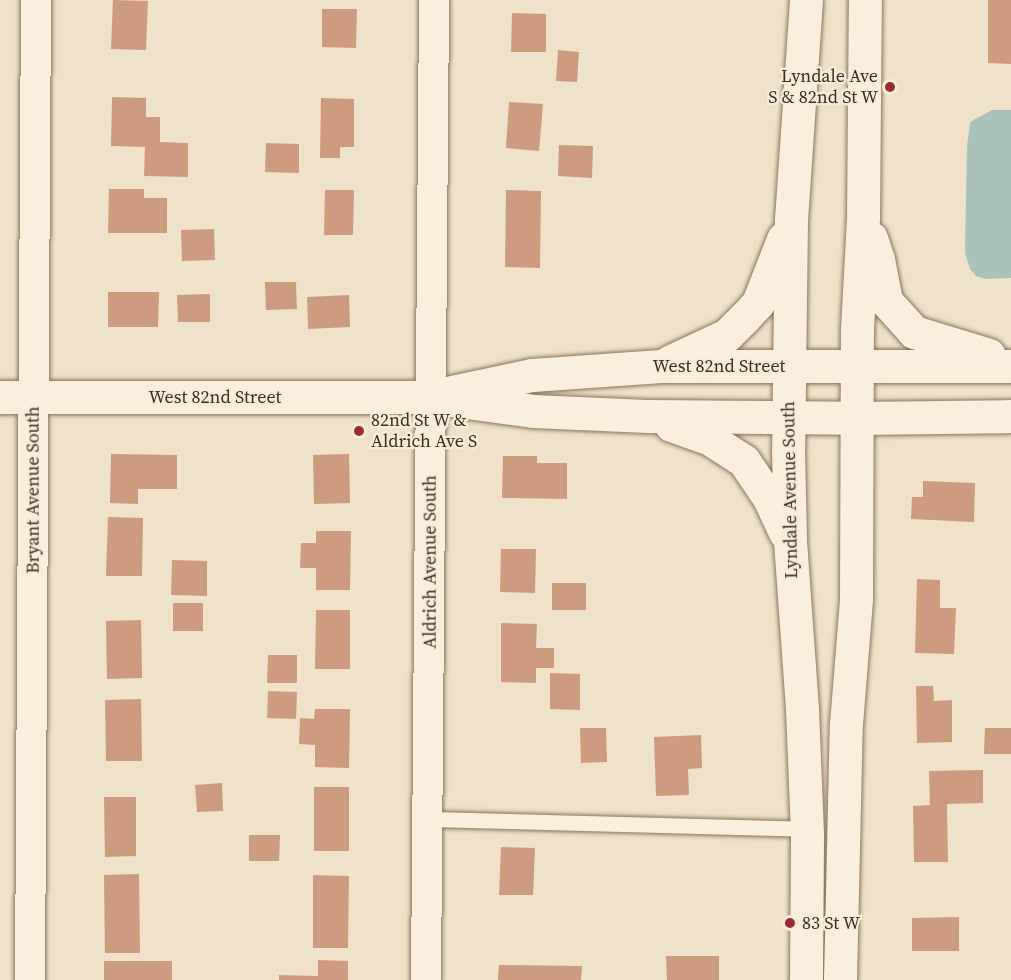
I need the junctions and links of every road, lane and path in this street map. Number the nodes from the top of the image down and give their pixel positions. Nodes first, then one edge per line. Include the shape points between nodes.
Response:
1 (36, 0) edge
2 (435, 0) edge
3 (806, 0) edge
4 (865, 0) edge
5 (863, 216) junction
6 (791, 218) junction
7 (1011, 360) edge
8 (661, 366) junction
9 (789, 366) junction
10 (857, 366) junction
11 (1011, 366) edge
12 (0, 397) edge
13 (34, 397) junction
14 (430, 397) junction
15 (647, 416) junction
16 (1011, 416) edge
17 (788, 418) junction
18 (856, 418) junction
19 (790, 542) junction
20 (429, 819) junction
21 (807, 829) junction
22 (30, 980) edge
23 (426, 980) edge
24 (806, 980) edge
25 (840, 980) edge

1 - 13 street, Bryant Avenue South
2 - 14 street, Aldrich Avenue South
3 - 6 street, Lyndale Avenue South
4 - 5 street
5 - 7 street via 878,259 886,301 914,332
5 - 10 street
6 - 8 street via 758,303 727,335
6 - 9 street, Lyndale Avenue South
8 - 9 street, West 82nd Street
8 - 14 street, West 82nd Street via 532,375
9 - 10 street, West 82nd Street
9 - 17 street, Lyndale Avenue South
10 - 11 street, West 82nd Street
10 - 18 street
12 - 13 street, West 82nd Street
13 - 14 street, West 82nd Street
13 - 22 street, Bryant Avenue South
14 - 15 street, West 82nd Street via 533,411
14 - 20 street, Aldrich Avenue South
15 - 17 street, West 82nd Street
15 - 19 street via 710,439 744,461 769,498
16 - 18 street, West 82nd Street
17 - 18 street, West 82nd Street
17 - 19 street, Lyndale Avenue South
18 - 25 street via 855,599 846,724
19 - 21 street, Lyndale Avenue South
20 - 21 lane
20 - 23 street, Aldrich Avenue South
21 - 24 street, Lyndale Avenue South

